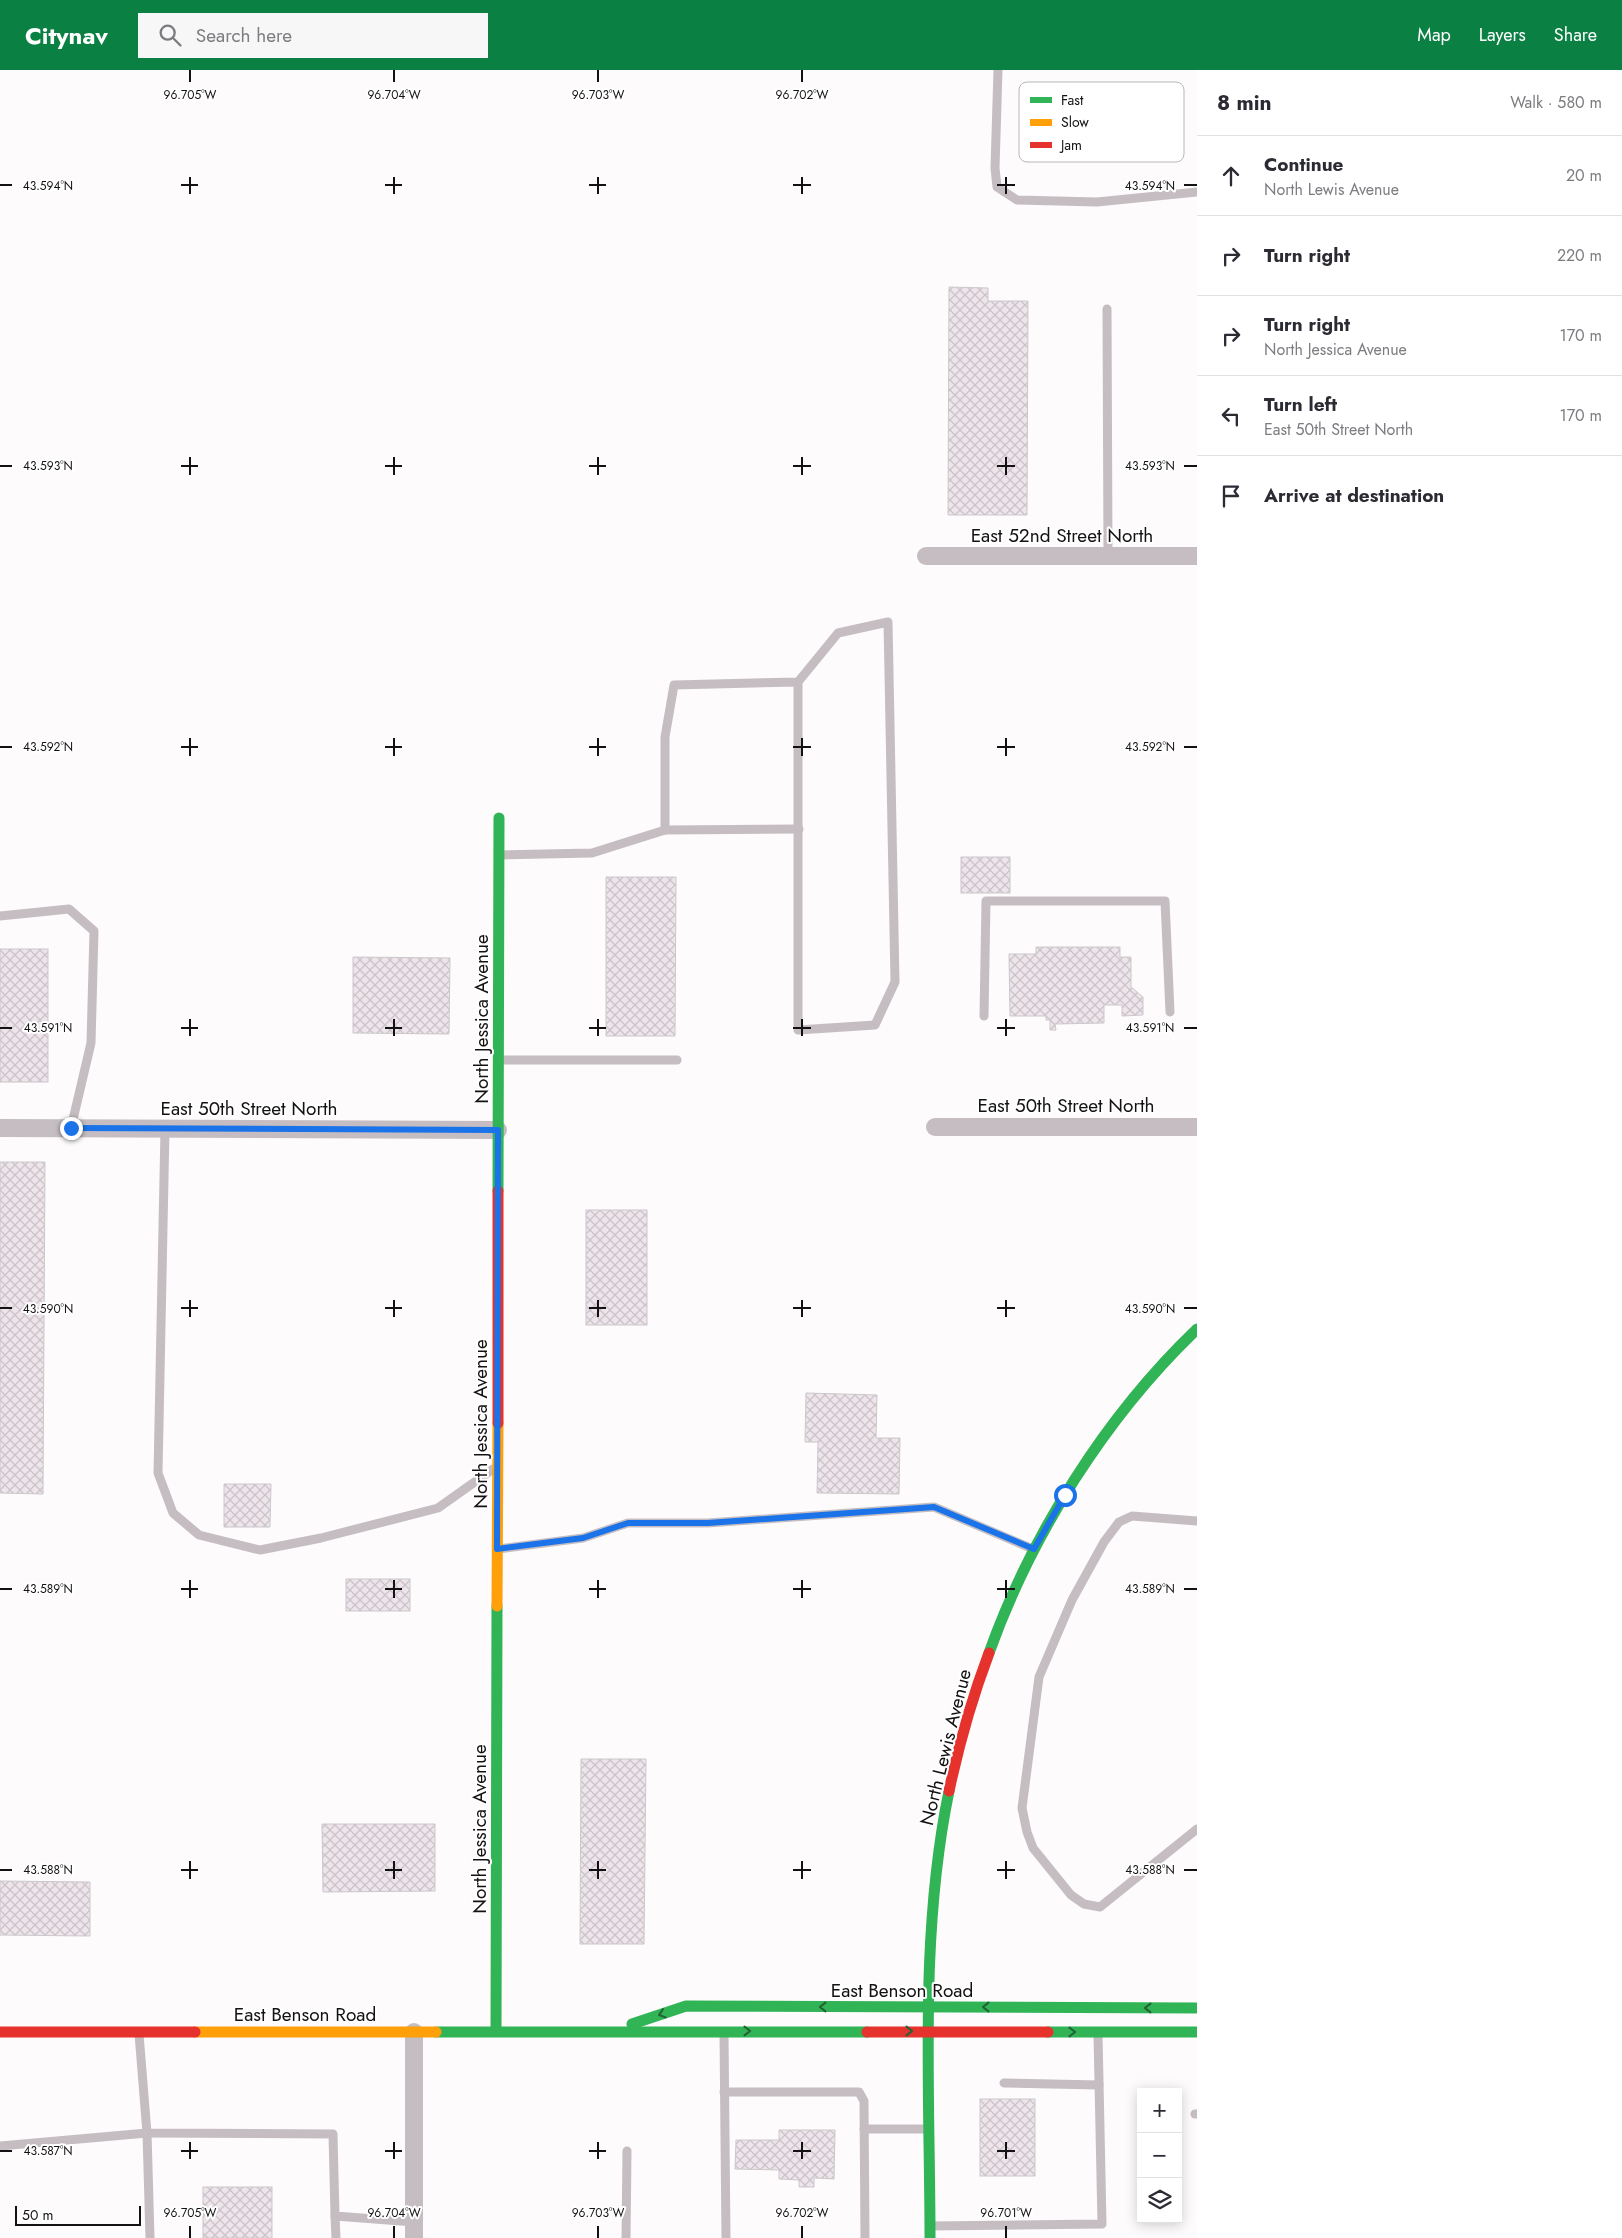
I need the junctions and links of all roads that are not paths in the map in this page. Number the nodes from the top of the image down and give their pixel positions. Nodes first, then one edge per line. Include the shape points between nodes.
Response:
1 (998, 70) edge
2 (1197, 192) edge
3 (1108, 309) dead end
4 (926, 556) dead end
5 (1108, 556) junction
6 (1197, 556) edge
7 (798, 682) junction
8 (499, 818) dead end
9 (798, 829) junction
10 (665, 830) junction
11 (499, 855) junction
12 (0, 916) edge
13 (1170, 1012) dead end
14 (984, 1016) dead end
15 (498, 1060) junction
16 (677, 1060) dead end
17 (935, 1127) dead end
18 (1197, 1127) edge
19 (0, 1128) edge
20 (71, 1128) junction
21 (166, 1129) junction
22 (498, 1130) junction
23 (1197, 1328) edge
24 (498, 1466) junction
25 (1197, 1521) edge
26 (497, 1549) junction
27 (1034, 1549) junction
28 (1197, 1829) edge
29 (931, 2007) junction
30 (1197, 2008) edge
31 (496, 2031) junction
32 (610, 2031) junction
33 (724, 2031) junction
34 (930, 2031) junction
35 (0, 2032) edge
36 (139, 2032) junction
37 (414, 2032) junction
38 (1098, 2032) junction
39 (1197, 2032) edge
40 (1004, 2083) dead end
41 (1099, 2085) junction
42 (724, 2092) junction
43 (864, 2129) junction
44 (930, 2129) junction
45 (147, 2133) junction
46 (0, 2146) edge
47 (628, 2151) dead end
48 (335, 2216) junction
49 (414, 2230) edge
50 (930, 2232) edge
51 (150, 2238) edge
52 (336, 2238) edge
53 (626, 2238) edge
54 (726, 2238) edge
55 (865, 2238) edge

1 - 2 lane via 997,187 1017,200 1097,202
3 - 5 lane
4 - 5 street, East 52nd Street North
5 - 6 street, East 52nd Street North
7 - 9 lane
7 - 9 lane via 838,633 888,622 895,982 875,1025 798,1030
7 - 10 lane via 674,685 665,737
8 - 11 street, North Jessica Avenue
9 - 10 lane
10 - 11 lane via 592,853
11 - 15 street, North Jessica Avenue
12 - 20 lane via 68,909 94,931 91,1043
13 - 14 lane via 1165,901 986,901
15 - 16 lane
15 - 22 street, North Jessica Avenue
17 - 18 street, East 50th Street North
19 - 20 street, East 50th Street North
20 - 21 street, East 50th Street North
21 - 22 street, East 50th Street North
21 - 24 lane via 158,1474 173,1513 199,1536 260,1550 438,1508
22 - 24 street, North Jessica Avenue
23 - 27 street, North Lewis Avenue via 1142,1388 1088,1458
24 - 26 street, North Jessica Avenue
25 - 28 lane via 1132,1516 1119,1522 1104,1542 1072,1600 1039,1677 1022,1808 1033,1848 1071,1895 1084,1904 1100,1907
26 - 27 lane via 583,1538 628,1523 708,1523 934,1507
26 - 31 street, North Jessica Avenue
27 - 29 street, North Lewis Avenue via 989,1648 955,1766 936,1878
30 -> 29 street, East Benson Road
29 -> 32 street, East Benson Road via 686,2006
29 - 34 street, North Lewis Avenue
31 - 32 street, East Benson Road
31 - 37 street, East Benson Road
32 - 33 street, East Benson Road
33 -> 34 street, East Benson Road
33 - 42 lane
34 -> 38 street, East Benson Road
34 - 44 street, North Lewis Avenue
35 - 36 street, East Benson Road
36 - 37 street, East Benson Road
36 - 45 lane
37 - 49 street
38 - 39 street, East Benson Road
38 - 41 lane
40 - 41 lane
41 - 50 lane via 1102,2224
42 - 43 lane via 859,2092 864,2101
42 - 54 lane
43 - 44 lane
43 - 55 lane
44 - 50 street, North Lewis Avenue
45 - 46 lane
45 - 48 lane via 333,2134
45 - 51 lane
47 - 53 lane
48 - 49 lane
48 - 52 lane

